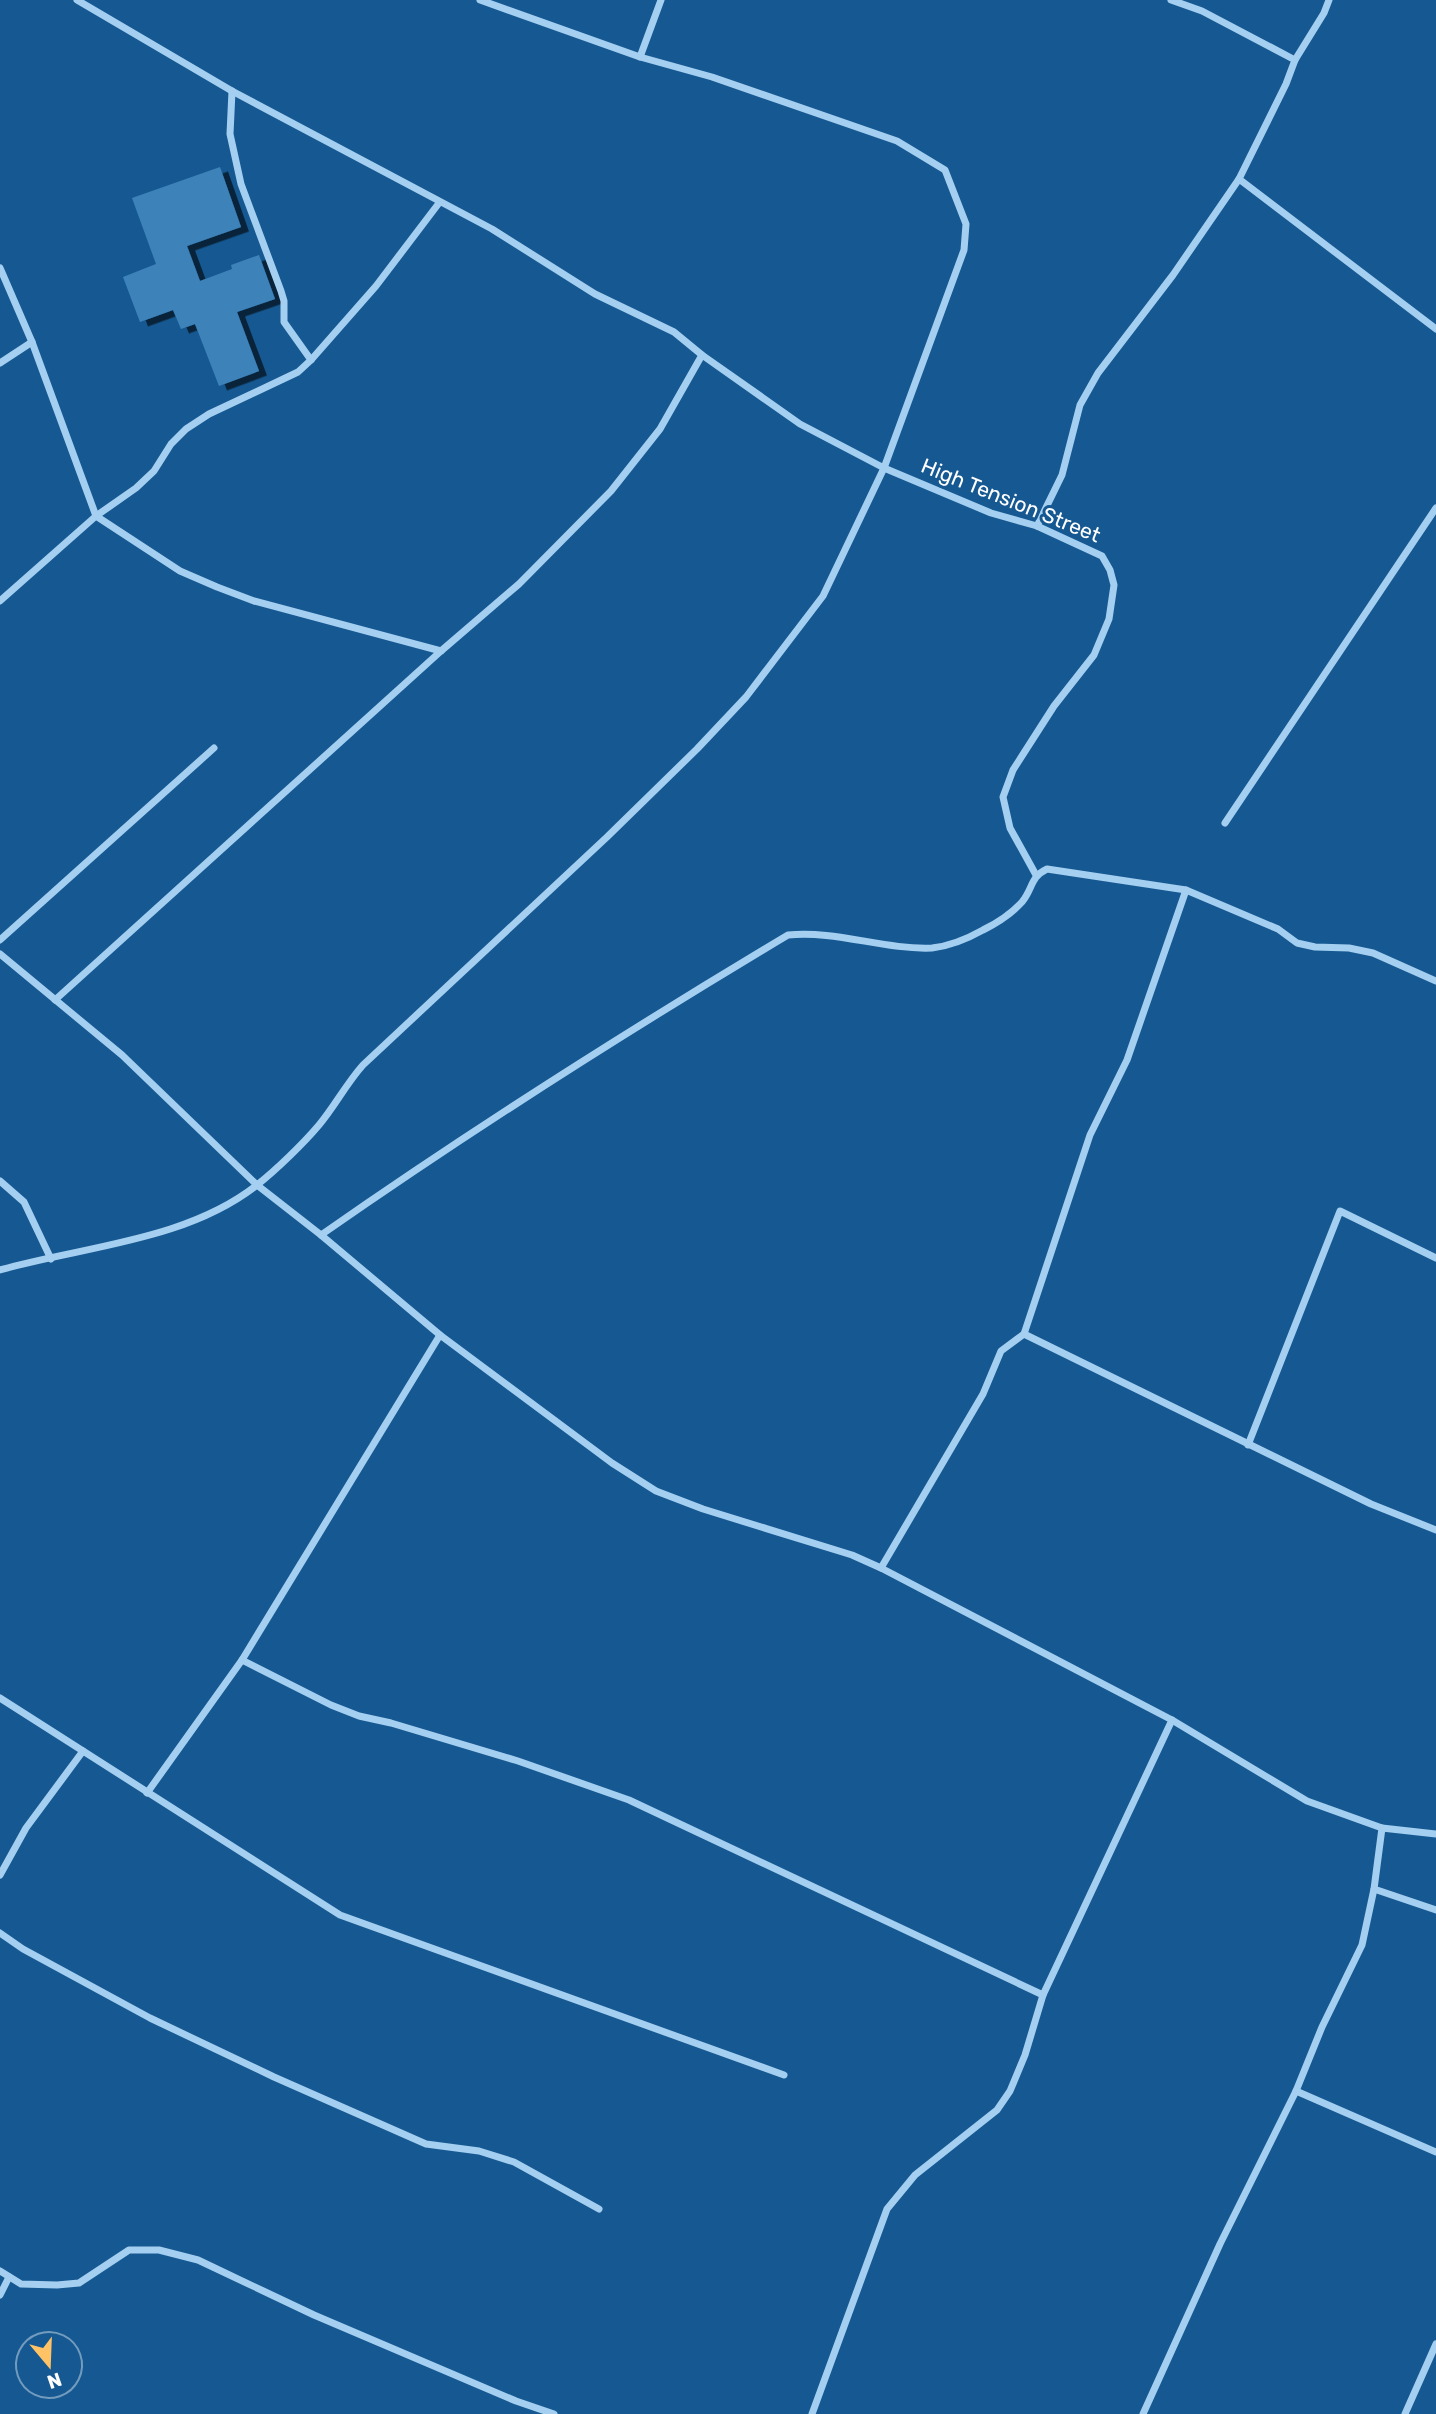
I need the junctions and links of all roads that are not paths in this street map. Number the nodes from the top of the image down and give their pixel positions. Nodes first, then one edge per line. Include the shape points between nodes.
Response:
1 (77, 0) edge
2 (480, 0) edge
3 (661, 0) edge
4 (1171, 0) edge
5 (1206, 0) edge
6 (1329, 0) edge
7 (1202, 11) junction
8 (640, 57) junction
9 (1295, 60) junction
10 (232, 91) junction
11 (1239, 179) junction
12 (439, 203) junction
13 (0, 268) edge
14 (1436, 329) edge
15 (32, 342) junction
16 (702, 355) junction
17 (311, 360) junction
18 (0, 363) edge
19 (884, 468) junction
20 (1436, 508) edge
21 (96, 516) junction
22 (1037, 526) junction
23 (0, 601) edge
24 (441, 651) junction
25 (214, 748) dead end
26 (1225, 823) dead end
27 (1036, 875) junction
28 (1186, 890) junction
29 (0, 940) edge
30 (1, 958) edge
31 (1436, 981) edge
32 (55, 1000) junction
33 (0, 1181) edge
34 (257, 1185) junction
35 (321, 1235) junction
36 (1436, 1258) edge
37 (51, 1259) junction
38 (0, 1270) edge
39 (1024, 1334) junction
40 (440, 1335) junction
41 (1248, 1444) junction
42 (1436, 1530) edge
43 (881, 1568) junction
44 (242, 1660) junction
45 (0, 1698) edge
46 (1172, 1720) junction
47 (83, 1751) junction
48 (147, 1793) junction
49 (1382, 1828) junction
50 (1436, 1834) edge
51 (0, 1875) edge
52 (1374, 1889) junction
53 (1436, 1910) edge
54 (0, 1933) edge
55 (1043, 1995) junction
56 (785, 2075) dead end
57 (1296, 2091) junction
58 (1436, 2152) edge
59 (599, 2209) dead end
60 (0, 2272) edge
61 (9, 2277) junction
62 (0, 2295) edge
63 (1436, 2344) edge
64 (554, 2414) edge
65 (812, 2414) edge
66 (1143, 2414) edge
67 (1405, 2414) edge

1 - 10 street, High Tension Street
2 - 8 street
3 - 8 street
4 - 7 street
5 - 7 street
6 - 9 street
7 - 9 street
8 - 19 street via 897,141 945,170 966,224 964,250
9 - 11 street
10 - 12 street, High Tension Street
10 - 17 street via 229,134 241,184 281,291 284,322
11 - 14 street
11 - 22 street via 1098,373 1080,405 1062,475
12 - 16 street, High Tension Street via 492,229 595,293 674,332
12 - 17 street via 376,286
13 - 15 street
15 - 18 street
15 - 21 street
16 - 19 street, High Tension Street via 800,424
16 - 24 street via 660,429 611,491 519,584
17 - 21 street via 298,372 186,429 154,471
19 - 22 street, High Tension Street via 991,513
19 - 34 street via 823,596 746,697 625,819 363,1065 318,1126
20 - 26 street
21 - 23 street
21 - 24 street via 180,571 217,587
22 - 27 street, High Tension Street via 1102,556 1114,585 1110,619 1094,655 1054,706 1013,770 1003,797 1010,828
24 - 32 street
25 - 29 street
27 - 28 street via 1047,869
27 - 35 street via 1019,905 958,943 932,948 788,934 547,1083
28 - 31 street via 1278,929 1297,943 1373,953
28 - 39 street via 1127,1059 1090,1135
30 - 32 street
32 - 34 street via 122,1055
33 - 37 street via 24,1202
34 - 35 street
34 - 37 street via 190,1222
35 - 40 street
36 - 41 street via 1340,1211
37 - 38 street
39 - 41 street
39 - 43 street via 1002,1350 983,1394
40 - 43 street via 656,1491
40 - 44 street
41 - 42 street
43 - 46 street
44 - 48 street
44 - 55 street via 359,1716 518,1761 629,1800
45 - 47 street
46 - 49 street via 1307,1801
46 - 55 street
47 - 48 street
47 - 51 street via 26,1828
48 - 56 street via 340,1915
49 - 50 street
49 - 52 street
52 - 53 street
52 - 57 street via 1362,1945
54 - 59 street via 150,2018 274,2077 426,2144 478,2151 514,2162
55 - 65 street via 1025,2055 997,2110 915,2175 887,2209
57 - 58 street
57 - 66 street
60 - 61 street
61 - 62 street
61 - 64 street via 21,2284 79,2283 129,2250 159,2250 198,2260 314,2315
63 - 67 street

